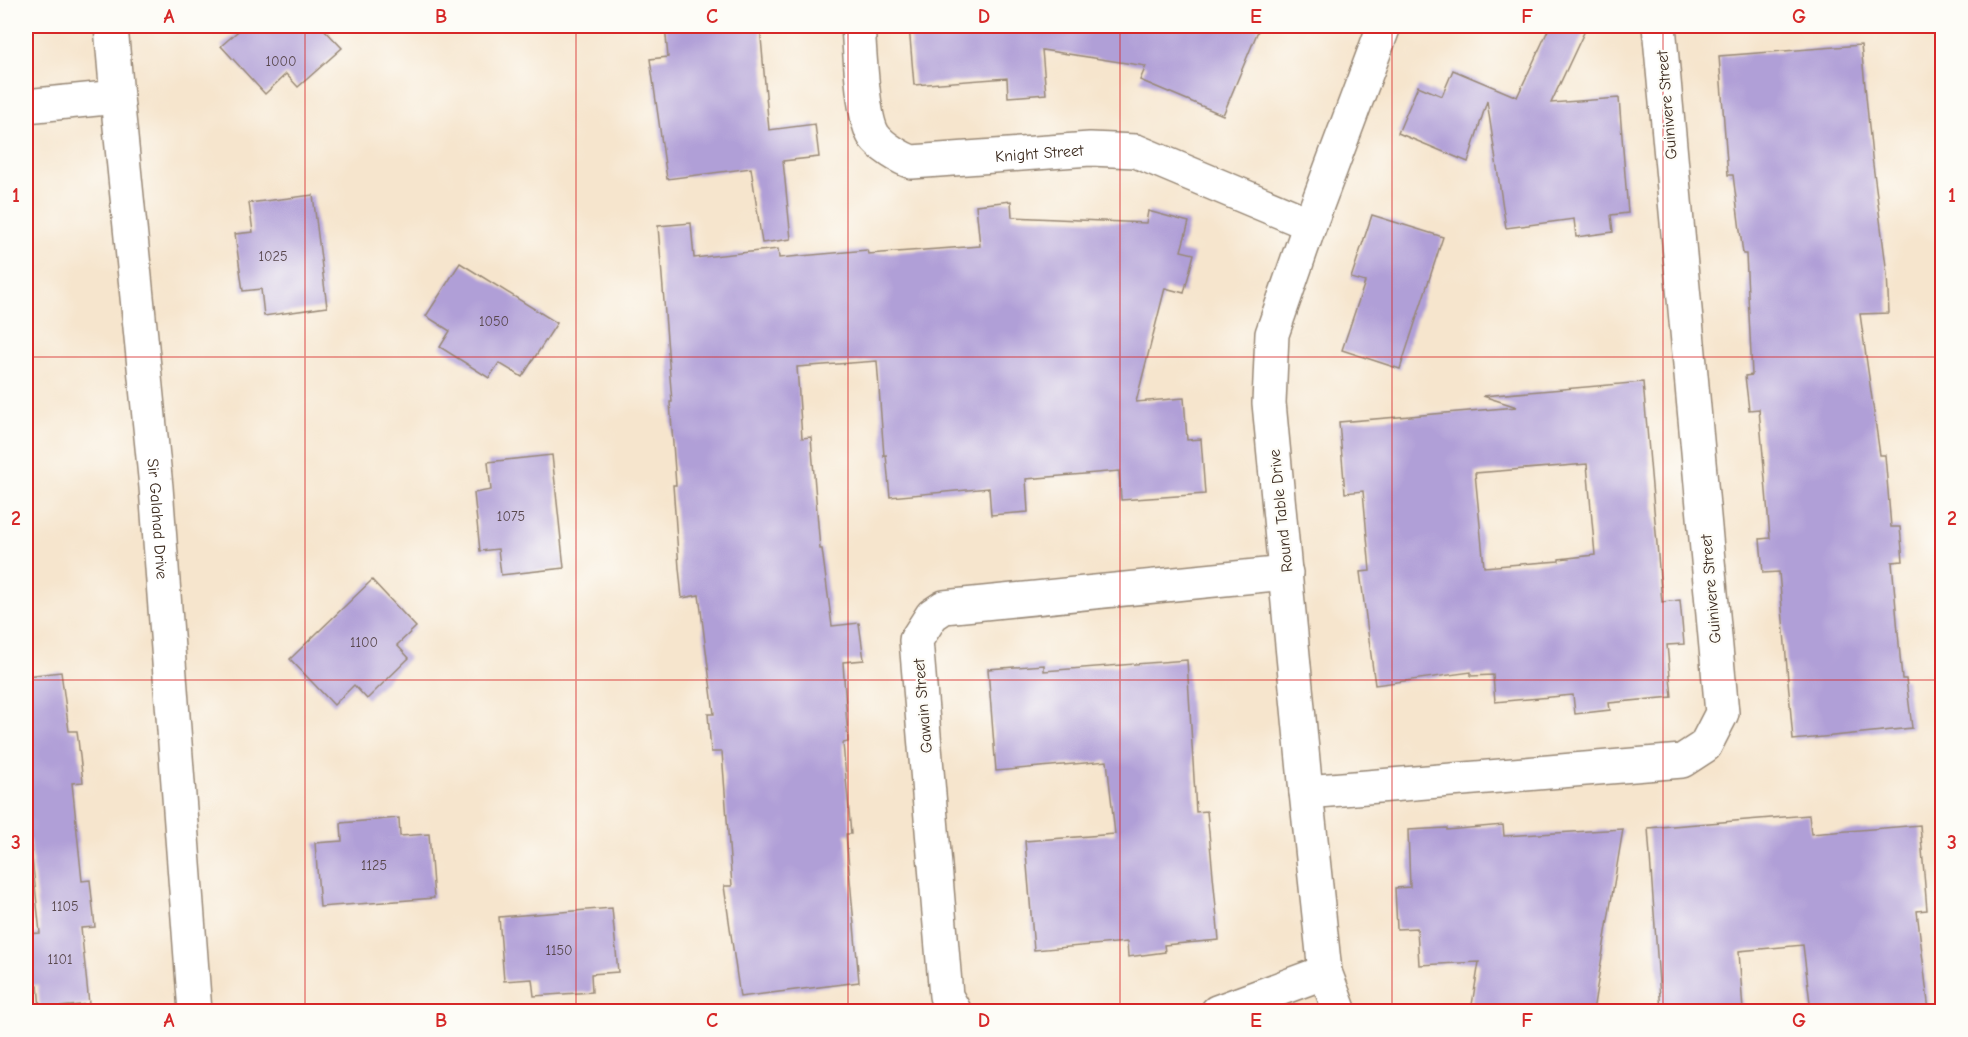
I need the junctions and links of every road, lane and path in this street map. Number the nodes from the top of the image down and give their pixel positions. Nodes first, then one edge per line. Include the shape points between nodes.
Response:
1 (111, 26) edge
2 (858, 26) edge
3 (1384, 26) edge
4 (1659, 26) edge
5 (117, 98) junction
6 (26, 106) edge
7 (1310, 224) junction
8 (1286, 573) junction
9 (1306, 792) junction
10 (1325, 972) junction
11 (195, 1011) edge
12 (955, 1011) edge
13 (1217, 1011) edge
14 (1340, 1011) edge

1 - 5 street, Sir Galahad Drive
2 - 7 street, Knight Street via 865,109 874,136 899,157 912,162 1090,149 1136,150
3 - 7 street, Round Table Drive
4 - 9 street, Guinivere Street via 1722,713 1705,746 1682,761
5 - 6 street
5 - 11 street, Sir Galahad Drive via 156,487
7 - 8 street, Round Table Drive via 1272,334 1269,404
8 - 9 street, Round Table Drive
8 - 12 street, Gawain Street via 944,607 932,615 916,640 946,996
9 - 10 street, Round Table Drive
10 - 13 street
10 - 14 street, Round Table Drive

